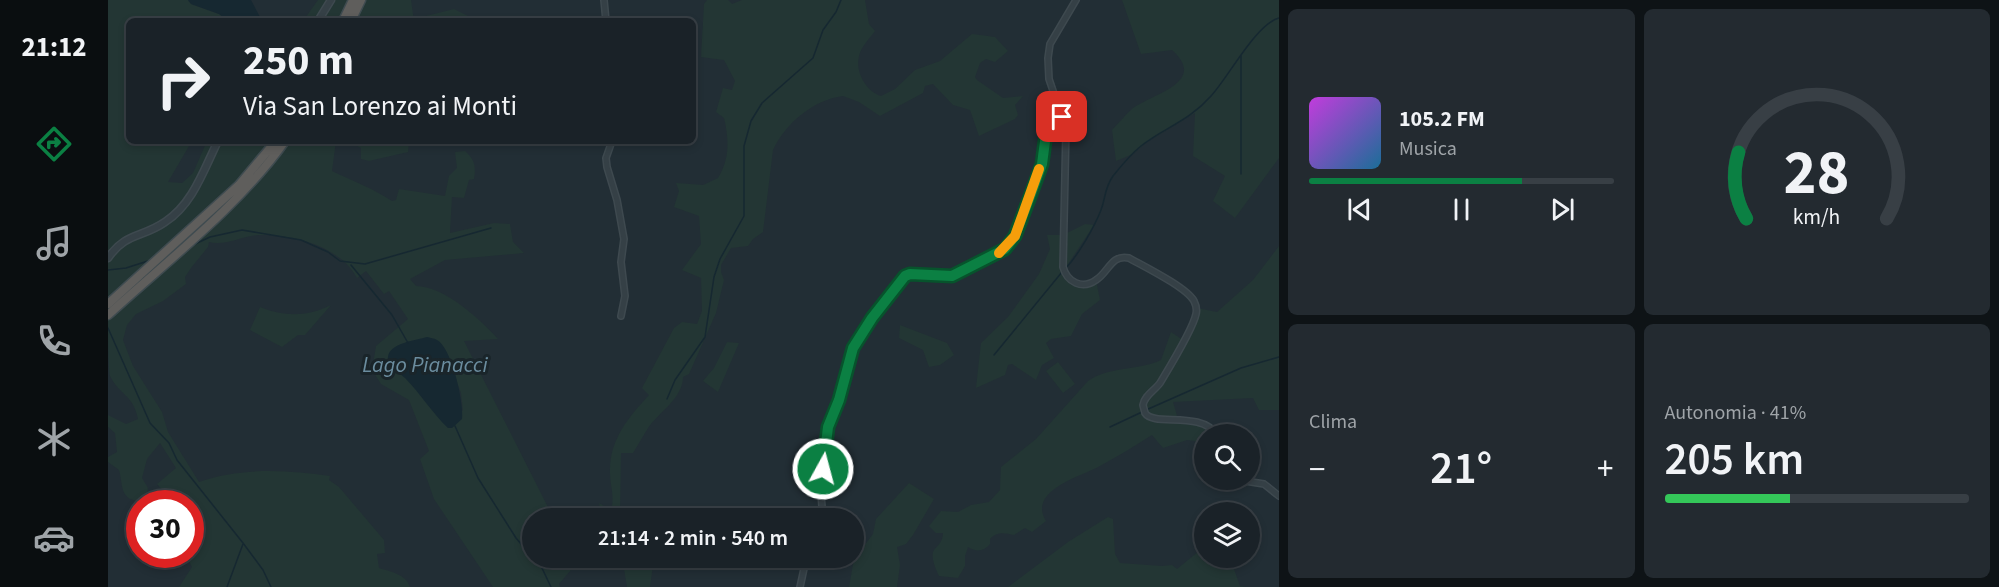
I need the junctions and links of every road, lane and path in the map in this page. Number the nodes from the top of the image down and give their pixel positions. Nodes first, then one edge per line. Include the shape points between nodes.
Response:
1 (331, 0) edge
2 (358, 0) edge
3 (604, 0) edge
4 (1076, 0) edge
5 (320, 18) edge
6 (345, 18) edge
7 (354, 18) edge
8 (606, 18) edge
9 (1062, 117) junction
10 (217, 144) edge
11 (273, 144) edge
12 (283, 144) edge
13 (288, 144) edge
14 (611, 144) edge
15 (266, 165) junction
16 (108, 258) edge
17 (108, 304) edge
18 (108, 315) edge
19 (621, 316) dead end
20 (1202, 424) edge
21 (1260, 483) edge
22 (1279, 495) edge
23 (822, 508) edge
24 (804, 568) edge
25 (800, 587) edge

1 - 5 street
2 - 6 highway
2 - 7 highway
3 - 8 street
4 - 9 street via 1050,44 1048,58 1049,79
9 - 20 street via 1066,129 1065,273 1073,282 1083,284 1096,280 1111,262 1123,257 1191,297 1197,308 1194,321 1160,383 1143,405 1145,413 1153,419
9 - 23 street via 1051,121 1047,129 1042,164 1009,244 999,254 952,276 905,276 853,348 828,427 820,481
10 - 16 street via 194,191 175,215 118,244
11 - 17 highway via 227,196
12 - 15 highway
13 - 15 highway
14 - 19 street via 606,167 624,239 621,261 625,296
15 - 18 highway
21 - 22 street
24 - 25 street

